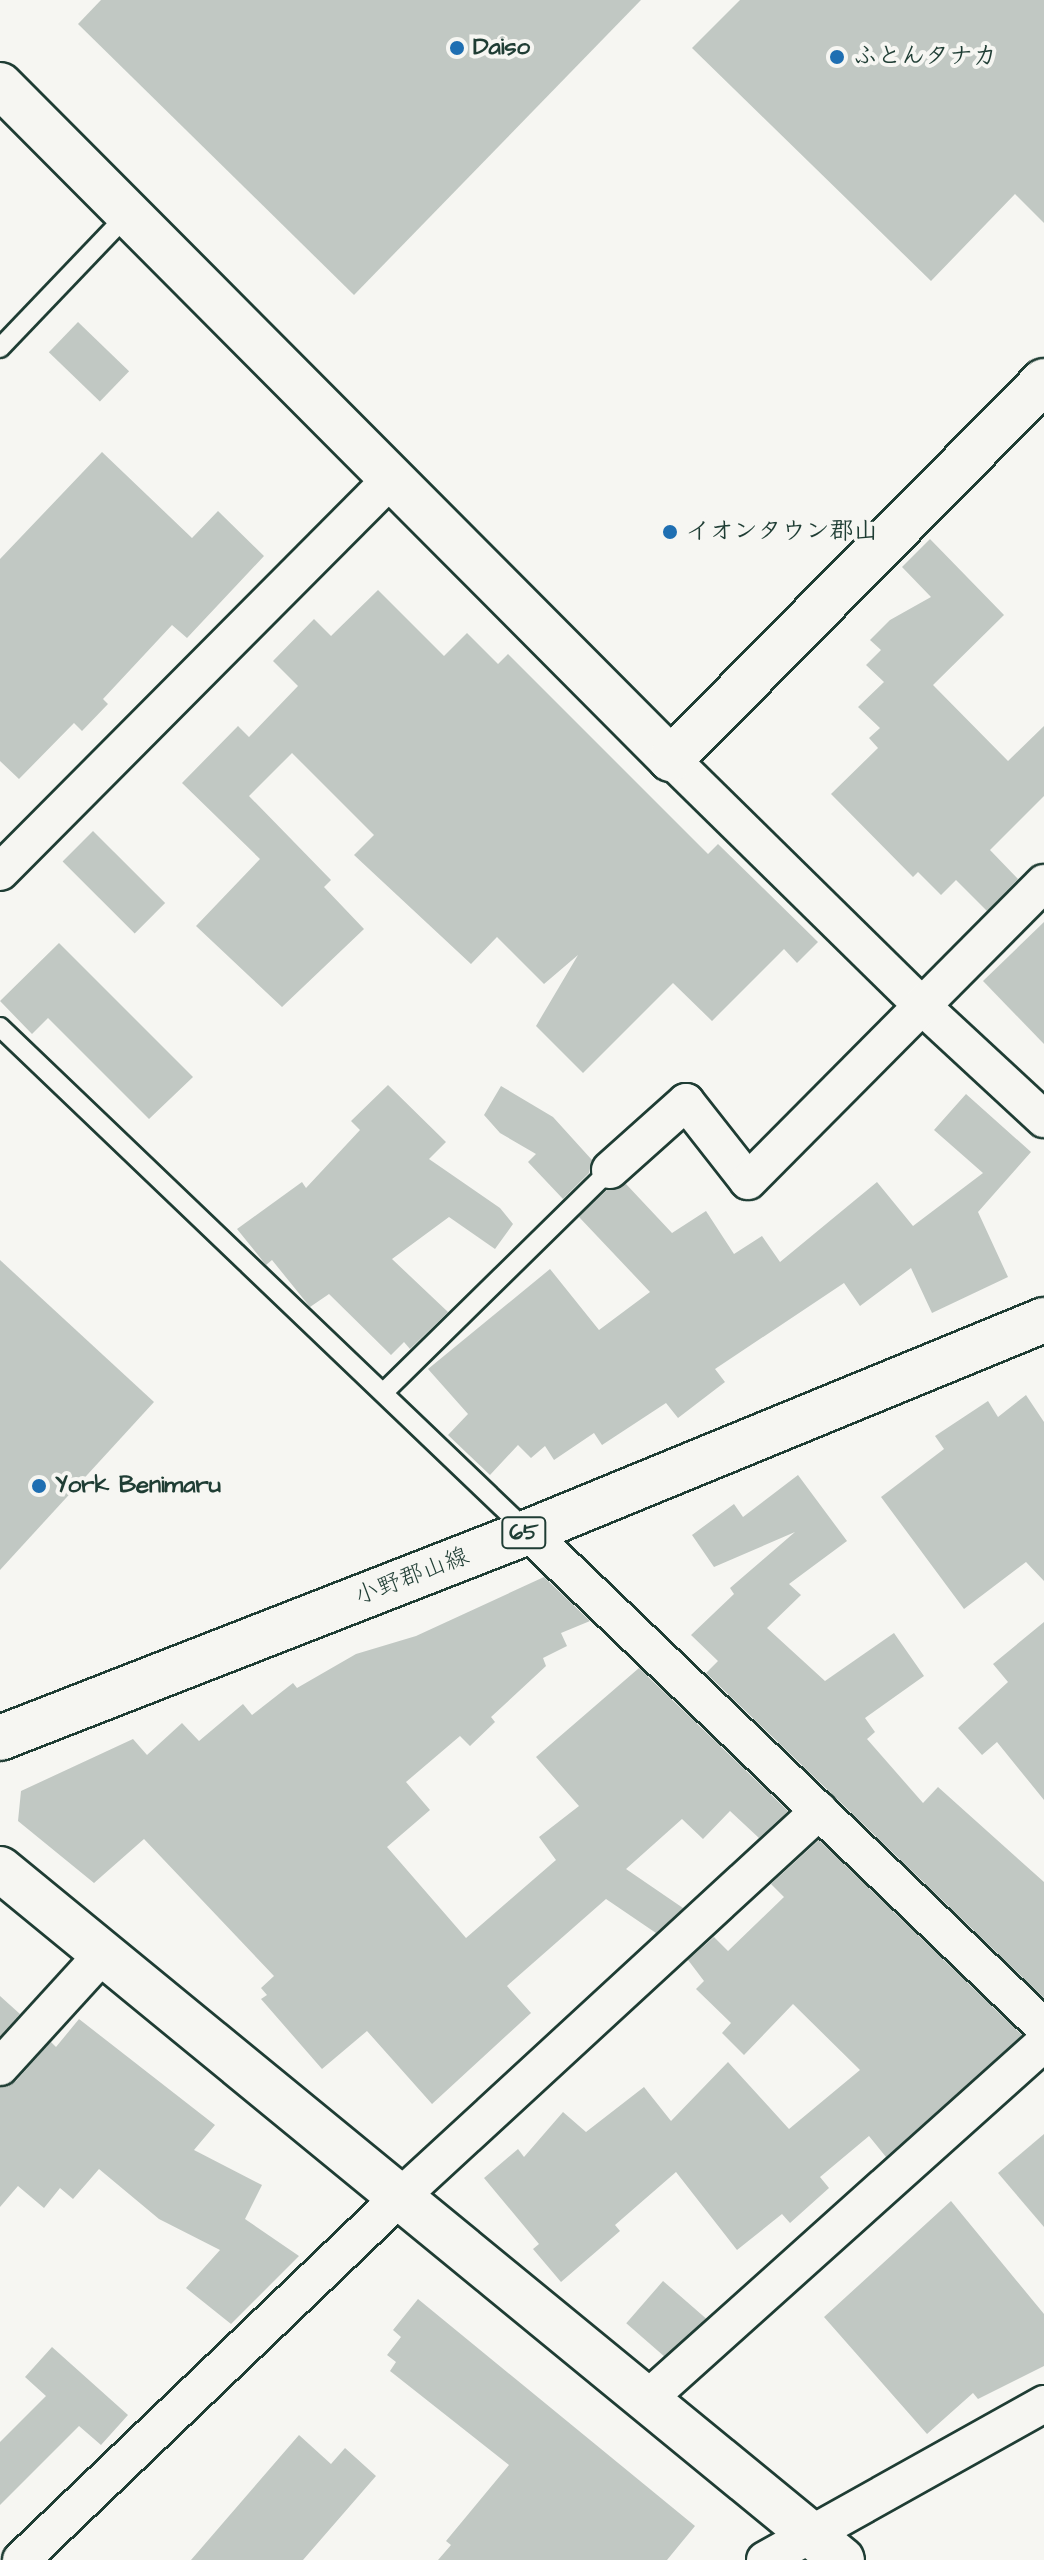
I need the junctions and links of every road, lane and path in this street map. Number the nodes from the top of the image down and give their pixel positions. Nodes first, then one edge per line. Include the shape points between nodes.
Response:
1 (0, 85) edge
2 (128, 214) junction
3 (0, 348) edge
4 (1044, 381) edge
5 (390, 480) junction
6 (671, 759) junction
7 (0, 872) edge
8 (1044, 883) edge
9 (923, 1007) junction
10 (0, 1027) edge
11 (1044, 1119) edge
12 (610, 1170) joint
13 (1044, 1320) edge
14 (384, 1392) junction
15 (528, 1532) junction
16 (0, 1738) edge
17 (819, 1811) junction
18 (0, 1869) edge
19 (104, 1953) junction
20 (1044, 2027) edge
21 (1044, 2043) edge
22 (0, 2067) edge
23 (398, 2199) junction
24 (644, 2402) junction
25 (1044, 2404) edge
26 (827, 2547) edge
27 (21, 2560) edge
28 (765, 2560) edge

1 - 2 street
2 - 3 lane
2 - 5 street
4 - 6 street
5 - 6 street
5 - 7 street
6 - 9 street
8 - 9 street
9 - 11 street
9 - 12 street via 748,1181 686,1102
10 - 14 lane
12 - 14 lane
13 - 15 street, 小野郡山線 / 65
14 - 15 lane
15 - 16 street, 小野郡山線 / 65
15 - 17 street
17 - 20 street
17 - 23 street
18 - 19 street
19 - 22 street
19 - 23 street
21 - 24 street
23 - 24 street
23 - 27 street
24 - 26 street
25 - 26 street
26 - 28 street

